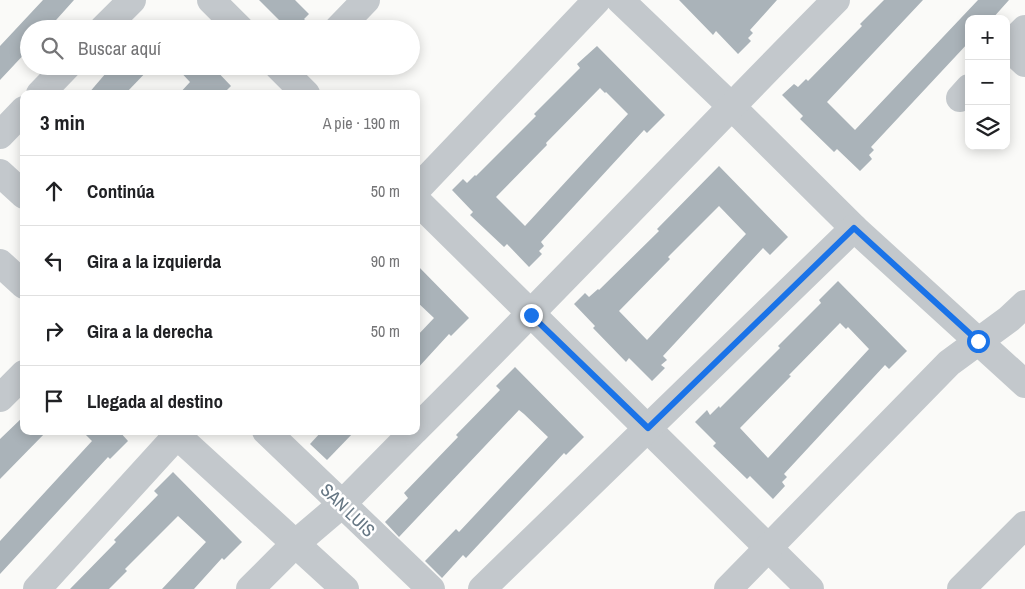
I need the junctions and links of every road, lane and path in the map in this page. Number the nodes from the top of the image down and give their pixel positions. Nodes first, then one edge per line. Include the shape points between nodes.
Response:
1 (132, 0) edge
2 (212, 0) edge
3 (366, 0) edge
4 (598, 0) edge
5 (620, 0) edge
6 (836, 0) edge
7 (113, 20) edge
8 (231, 20) edge
9 (347, 20) edge
10 (58, 75) edge
11 (44, 90) edge
12 (731, 106) junction
13 (20, 114) edge
14 (0, 135) edge
15 (0, 172) edge
16 (420, 186) edge
17 (20, 192) edge
18 (420, 204) edge
19 (854, 228) junction
20 (0, 263) edge
21 (20, 281) edge
22 (1025, 304) edge
23 (531, 315) junction
24 (978, 341) junction
25 (20, 378) edge
26 (1025, 384) edge
27 (0, 398) edge
28 (420, 425) edge
29 (648, 428) junction
30 (174, 435) edge
31 (178, 435) edge
32 (270, 435) edge
33 (410, 435) edge
34 (342, 504) junction
35 (1025, 525) edge
36 (294, 544) junction
37 (768, 548) junction
38 (36, 589) edge
39 (250, 589) edge
40 (346, 589) edge
41 (431, 589) edge
42 (482, 589) edge
43 (728, 589) edge
44 (810, 589) edge
45 (961, 589) edge

1 - 7 street
2 - 8 street
3 - 9 street
4 - 16 street
5 - 12 street
6 - 12 street
10 - 11 street
12 - 19 street
12 - 23 street
13 - 14 street
15 - 17 street
18 - 23 street
19 - 24 street
19 - 29 street
20 - 21 street
22 - 24 street
23 - 28 street
23 - 29 street
24 - 26 street
24 - 37 street via 949,363
25 - 27 street
29 - 37 street
29 - 42 street
30 - 38 street
31 - 36 street
32 - 34 street, SAN LUIS
33 - 34 street
34 - 36 street
34 - 41 street, SAN LUIS
35 - 45 street
36 - 39 street
36 - 40 street
37 - 43 street
37 - 44 street

